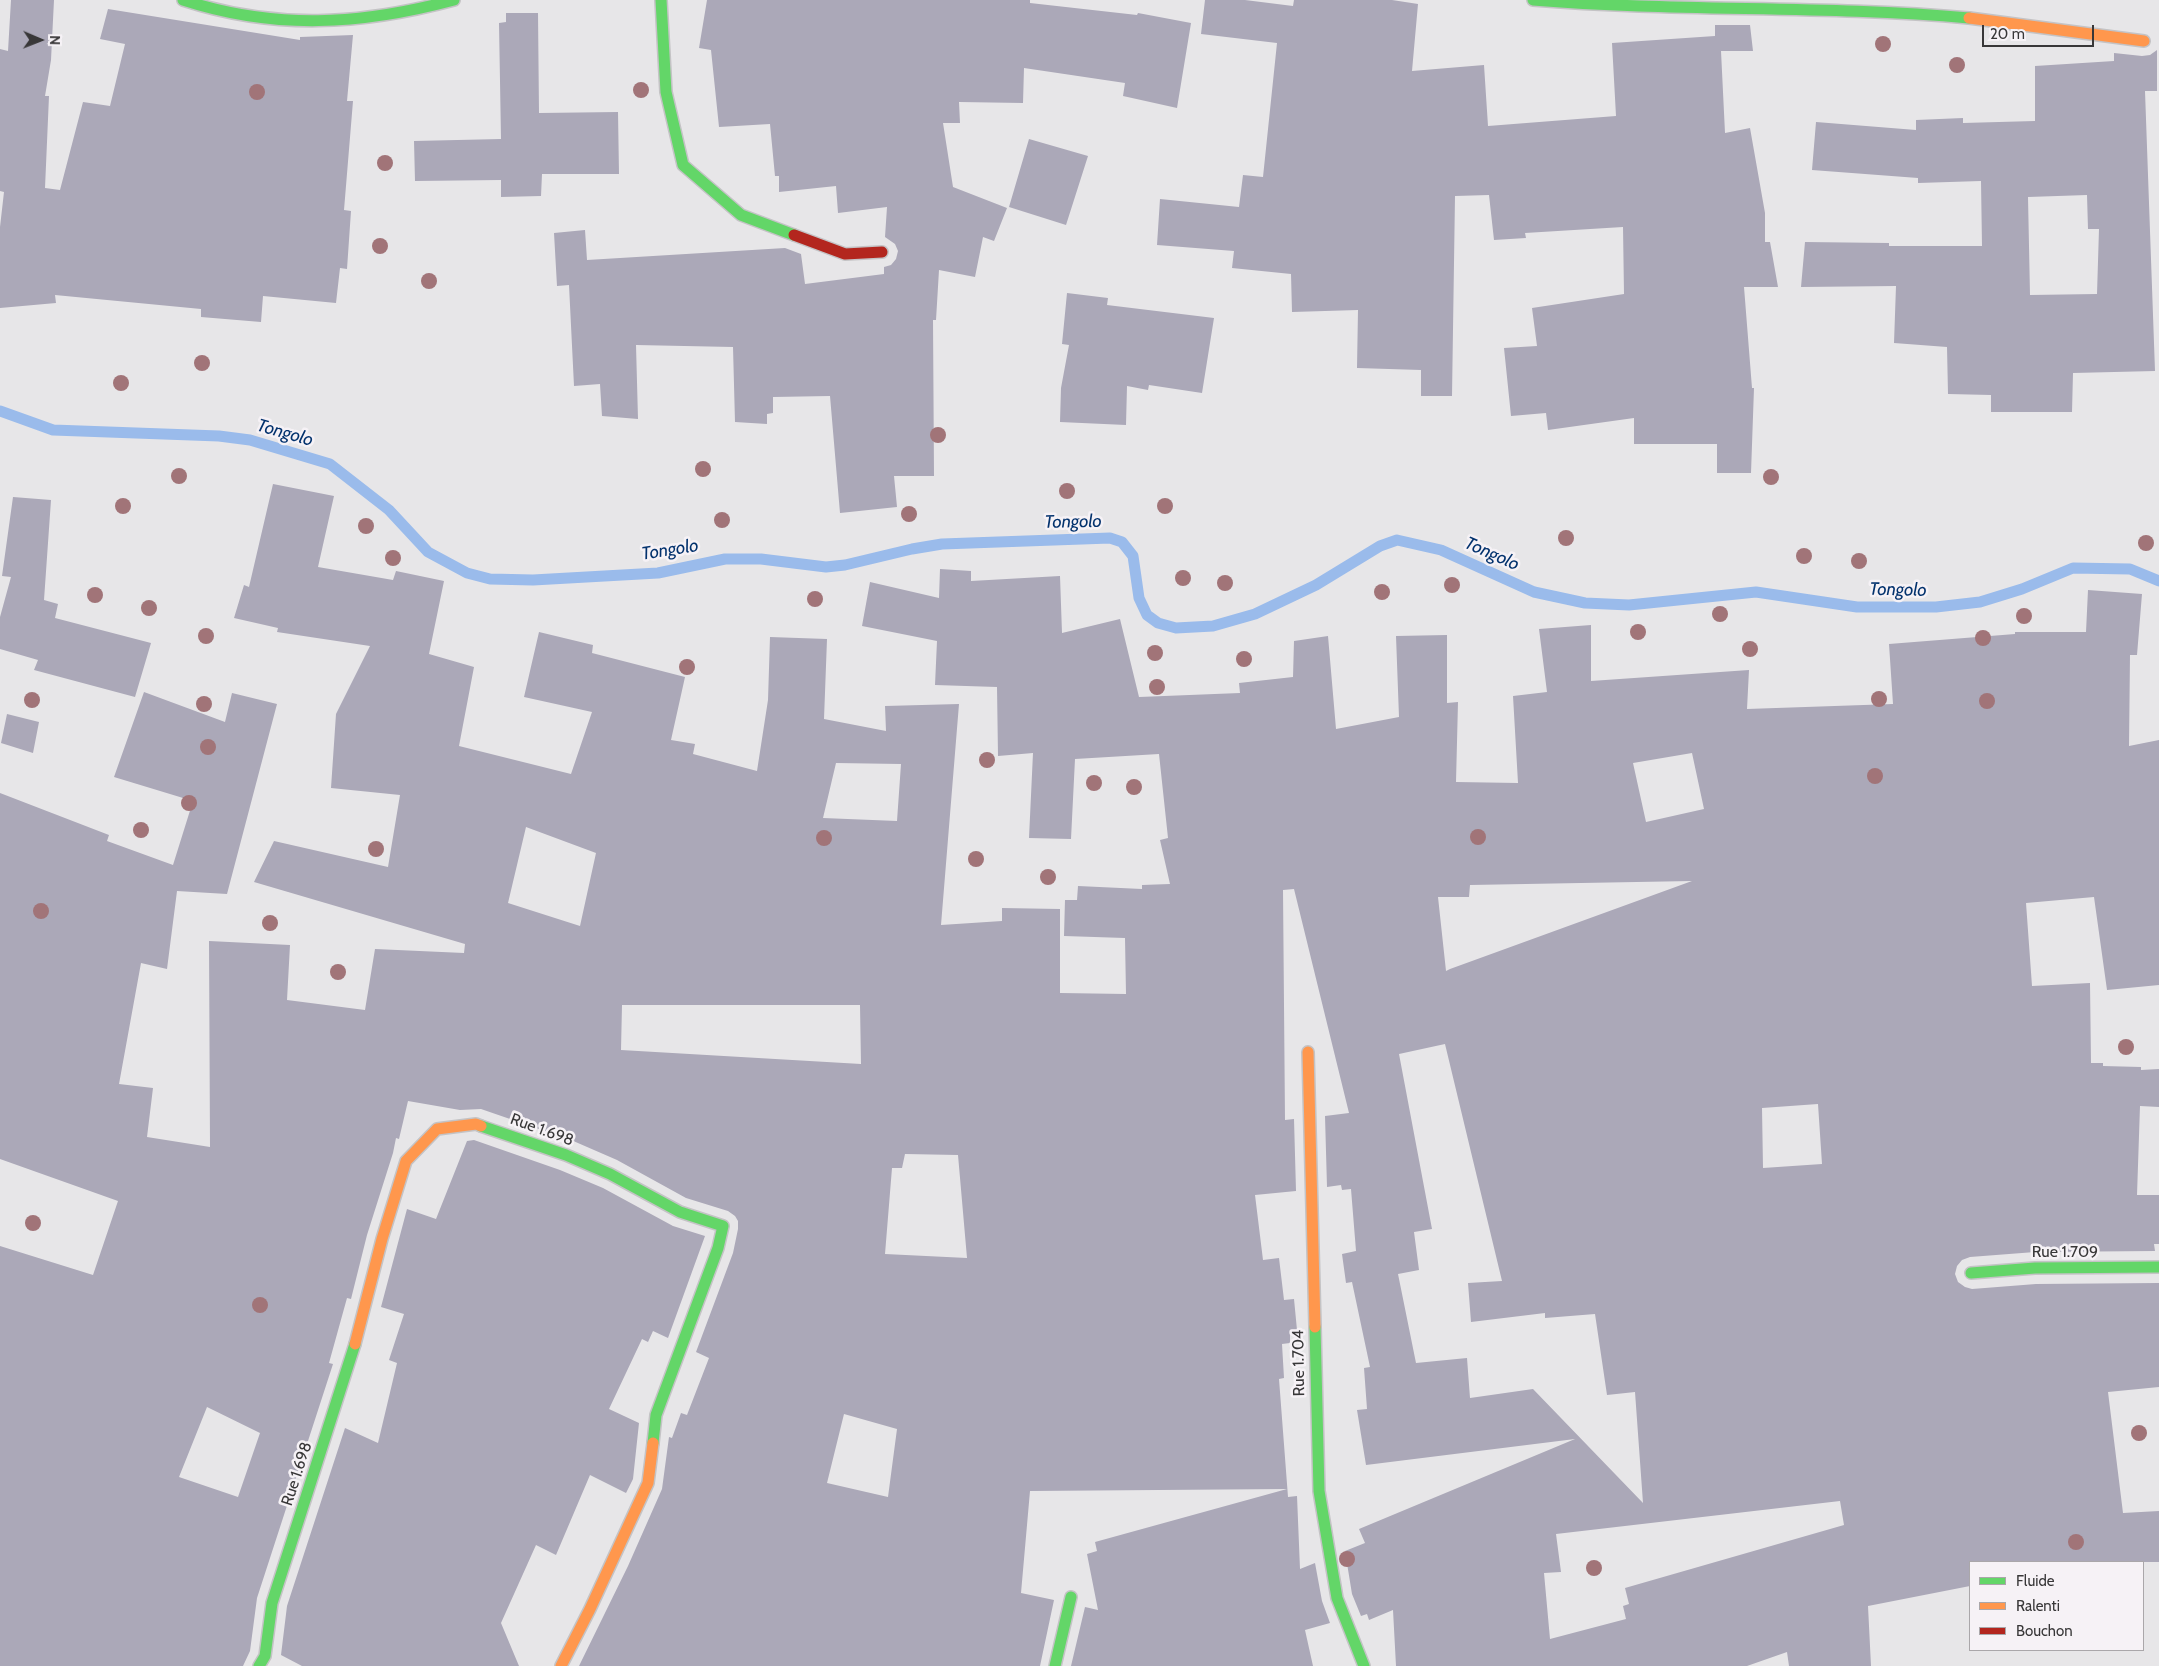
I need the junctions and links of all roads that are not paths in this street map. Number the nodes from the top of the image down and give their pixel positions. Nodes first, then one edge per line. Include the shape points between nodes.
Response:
1 (183, 0) edge
2 (454, 0) edge
3 (661, 0) edge
4 (1533, 0) edge
5 (2144, 41) dead end
6 (882, 252) dead end
7 (1308, 1052) dead end
8 (2159, 1267) edge
9 (1971, 1273) dead end
10 (1071, 1597) dead end
11 (259, 1666) edge
12 (561, 1666) edge
13 (1055, 1666) edge
14 (1364, 1666) edge

1 - 2 street via 211,10 290,22 396,14
3 - 6 street via 666,92 683,165 741,215 845,254
4 - 5 street via 1589,6 1964,18
7 - 14 street, Rue 1.704 via 1319,1491 1337,1598
8 - 9 street, Rue 1.709 via 2035,1268
10 - 13 street
11 - 12 street, Rue 1.698 via 265,1656 272,1603 352,1357 382,1239 406,1162 437,1129 476,1124 610,1174 680,1212 723,1226 718,1248 656,1415 648,1483

